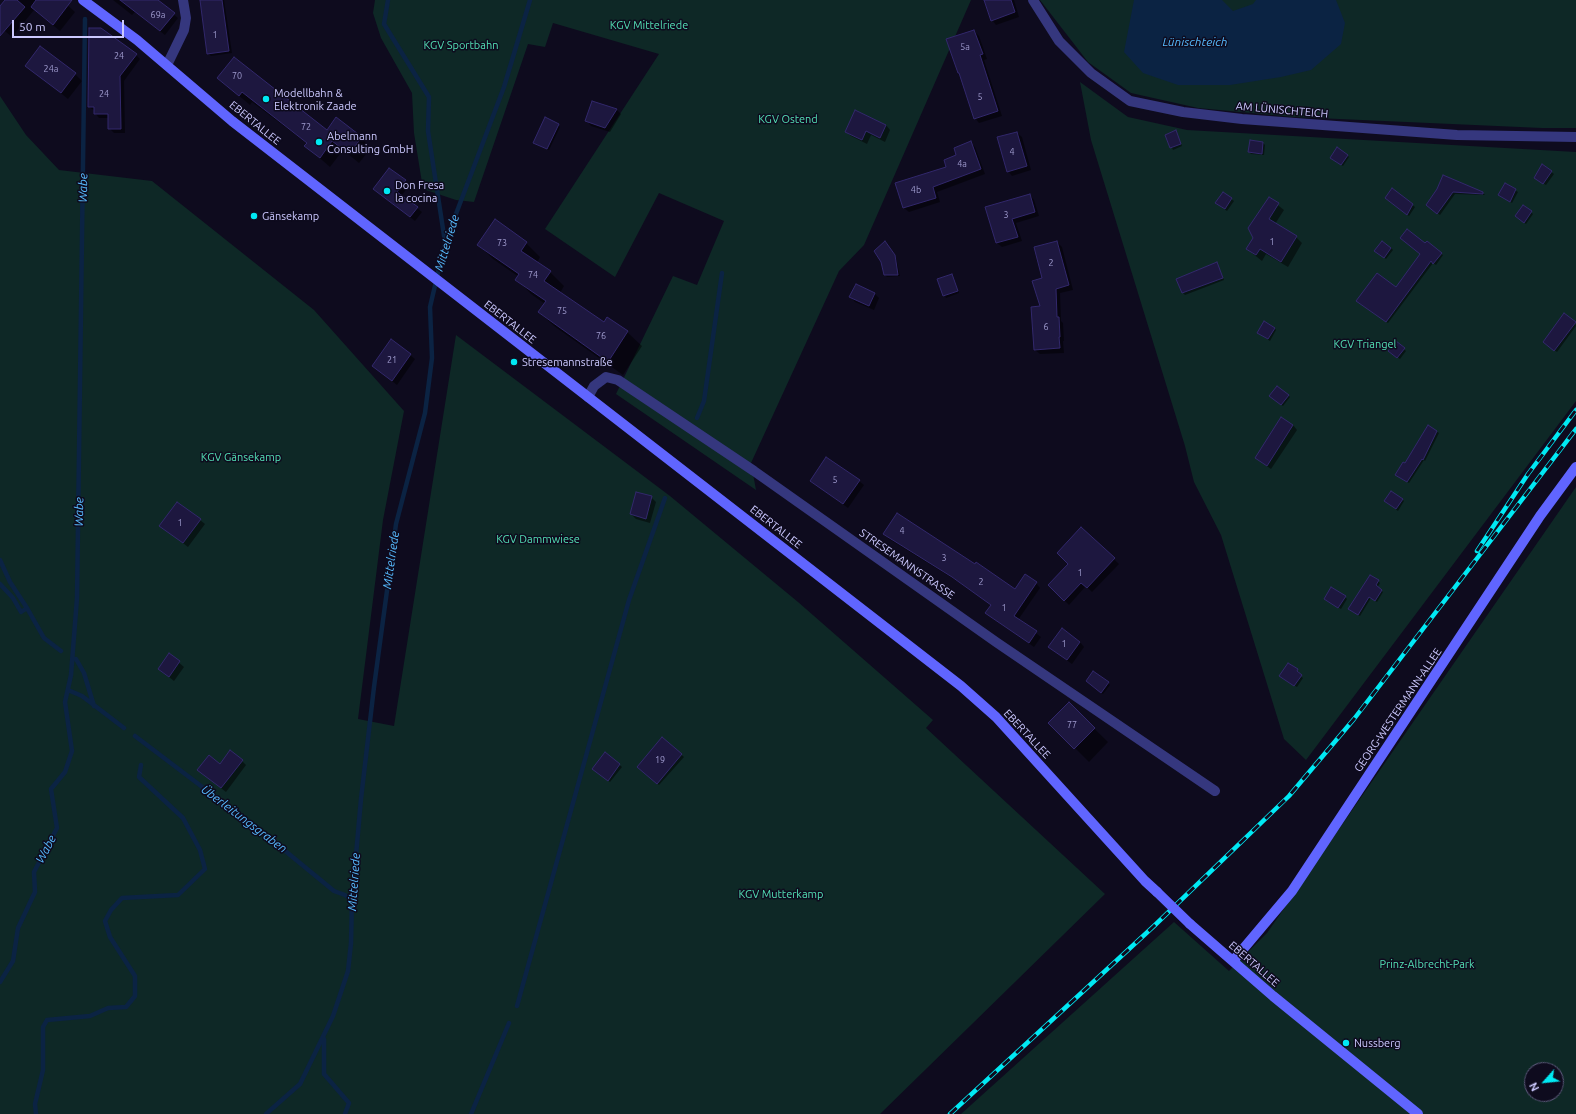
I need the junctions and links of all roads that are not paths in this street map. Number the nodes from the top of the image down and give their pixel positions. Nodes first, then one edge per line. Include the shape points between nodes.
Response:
1 (83, 0) edge
2 (183, 0) edge
3 (1033, 0) edge
4 (167, 65) junction
5 (1576, 137) edge
6 (588, 397) junction
7 (1576, 467) edge
8 (1215, 791) dead end
9 (1233, 961) junction
10 (1418, 1114) edge

1 - 4 main road, EBERTALLEE
2 - 4 street via 186,18 184,30
3 - 5 street, AM LÜNISCHTEICH via 1059,42 1090,73 1130,100 1183,112 1258,120 1457,135
4 - 6 main road, EBERTALLEE via 232,121
6 - 8 street, STRESEMANNSTRASSE via 594,386 606,377 618,380 754,471 996,642
6 - 9 main road, EBERTALLEE, bridge via 961,686 996,717 1145,881
7 - 9 main road, GEORG-WESTERMANN-ALLEE via 1540,516 1292,891
9 - 10 main road, EBERTALLEE

